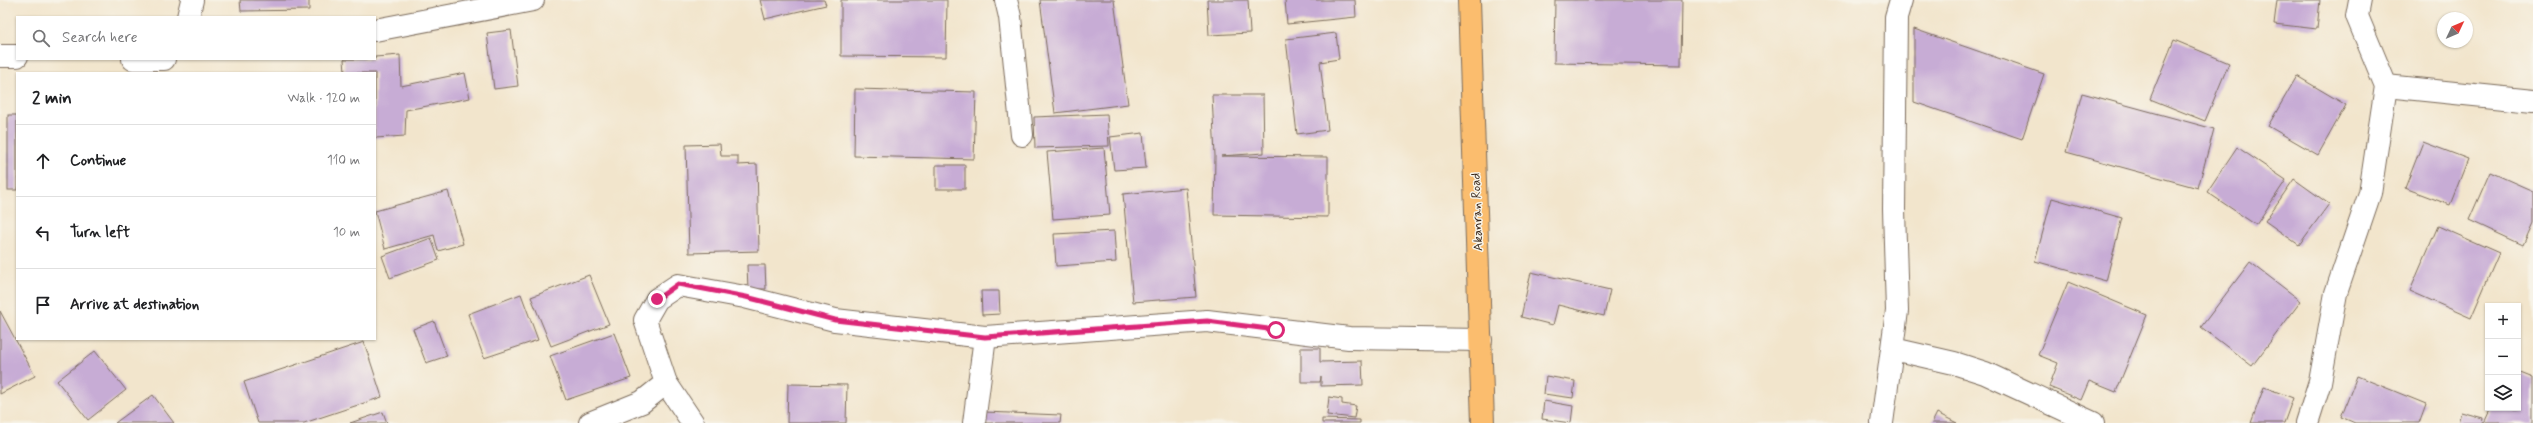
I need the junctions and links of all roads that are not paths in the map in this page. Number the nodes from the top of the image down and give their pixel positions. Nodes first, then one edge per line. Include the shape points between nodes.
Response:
1 (192, 0) edge
2 (533, 0) edge
3 (1006, 0) edge
4 (1469, 0) edge
5 (1901, 0) edge
6 (2360, 0) edge
7 (188, 16) edge
8 (376, 30) edge
9 (0, 56) edge
10 (16, 56) edge
11 (2386, 86) junction
12 (2533, 101) edge
13 (1022, 135) dead end
14 (985, 337) junction
15 (1480, 340) junction
16 (1893, 349) junction
17 (666, 383) junction
18 (590, 423) edge
19 (693, 423) edge
20 (974, 423) edge
21 (1484, 423) edge
22 (1882, 423) edge
23 (2093, 423) edge
24 (2307, 423) edge

1 - 7 street
2 - 8 street
3 - 13 street
4 - 15 main road, Akanran Road
5 - 16 street via 1896,17 1894,209 1898,311
6 - 11 street via 2357,16
9 - 10 street
11 - 12 street
11 - 24 street via 2370,193 2336,293 2320,382
14 - 15 street via 1207,321 1348,338
14 - 17 street via 835,320 746,297 678,284 657,299 645,320
14 - 20 street
15 - 21 main road, Akanran Road
16 - 22 street
16 - 23 street via 1985,373
17 - 18 street via 642,402
17 - 19 street

